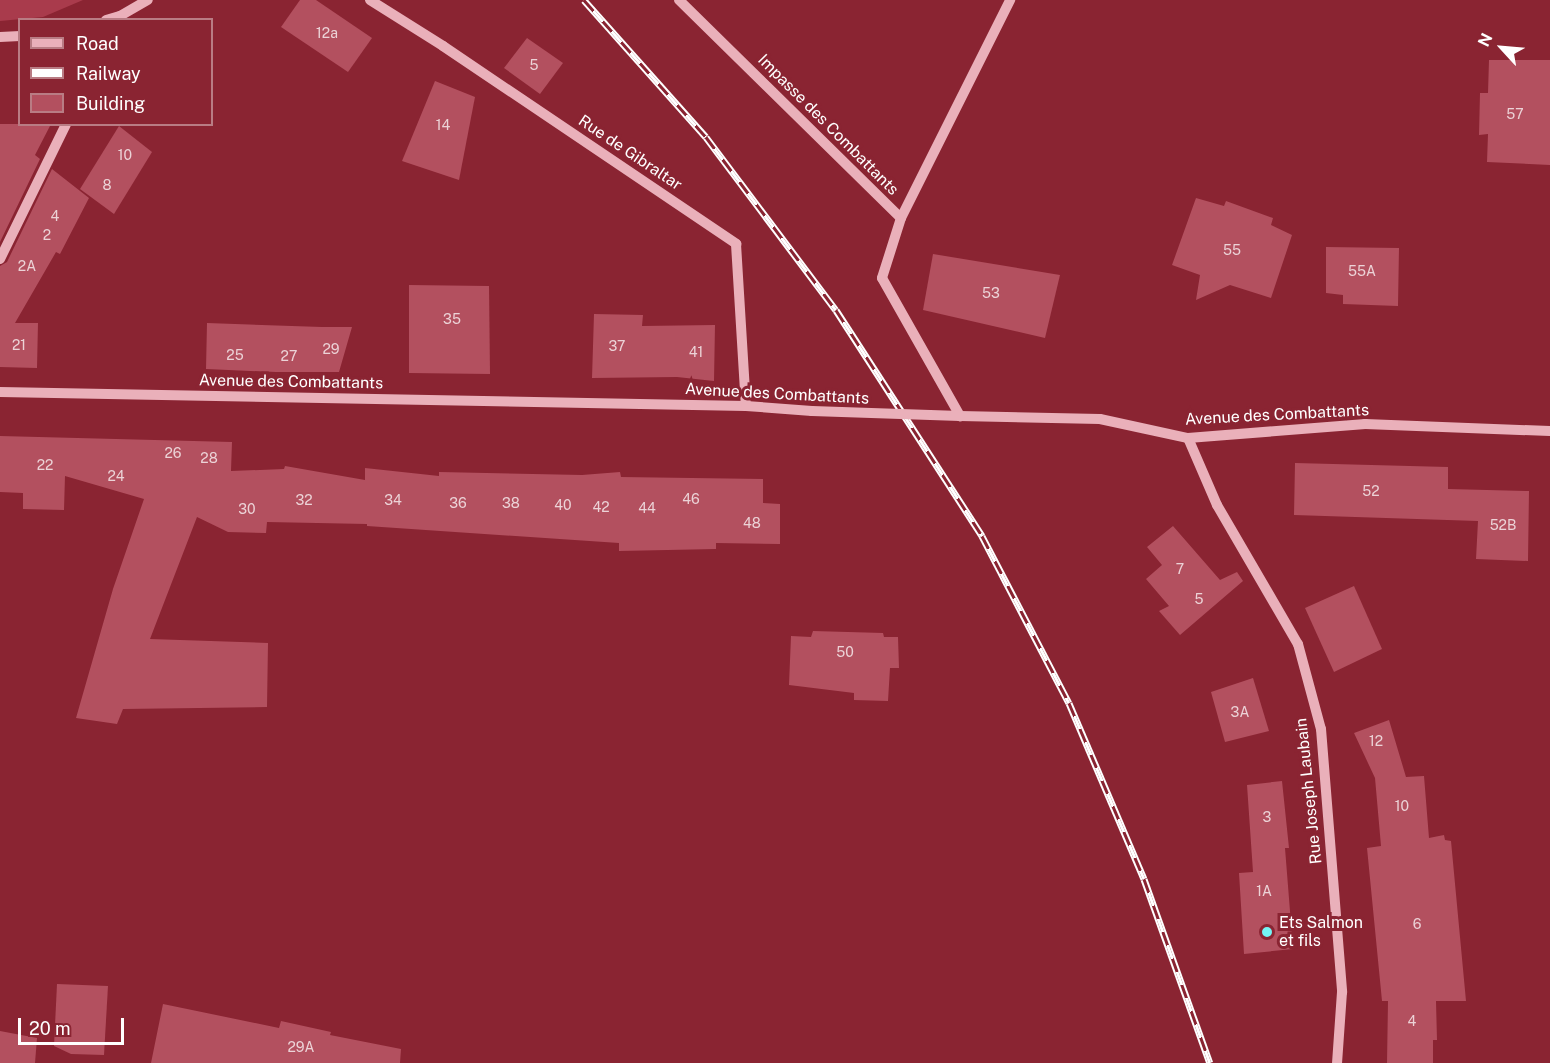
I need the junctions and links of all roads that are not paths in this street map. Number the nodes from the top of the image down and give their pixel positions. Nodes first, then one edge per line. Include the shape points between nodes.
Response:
1 (148, 0) edge
2 (370, 0) edge
3 (679, 0) edge
4 (1010, 0) edge
5 (119, 18) edge
6 (18, 36) edge
7 (0, 37) edge
8 (65, 126) edge
9 (901, 218) junction
10 (0, 259) edge
11 (0, 392) edge
12 (746, 405) junction
13 (960, 416) junction
14 (1550, 431) edge
15 (1188, 438) junction
16 (1337, 1063) edge

1 - 5 street
2 - 12 street, Rue de Gibraltar via 736,244
3 - 9 street, Impasse des Combattants
4 - 9 street
6 - 7 street
8 - 10 street
9 - 13 street, Impasse des Combattants via 882,278
11 - 12 street, Avenue des Combattants
12 - 13 street, Avenue des Combattants, bridge
13 - 15 street, Avenue des Combattants via 1100,419
14 - 15 street, Avenue des Combattants via 1365,424
15 - 16 street, Rue Joseph Laubain via 1217,505 1298,644 1321,729 1342,992

